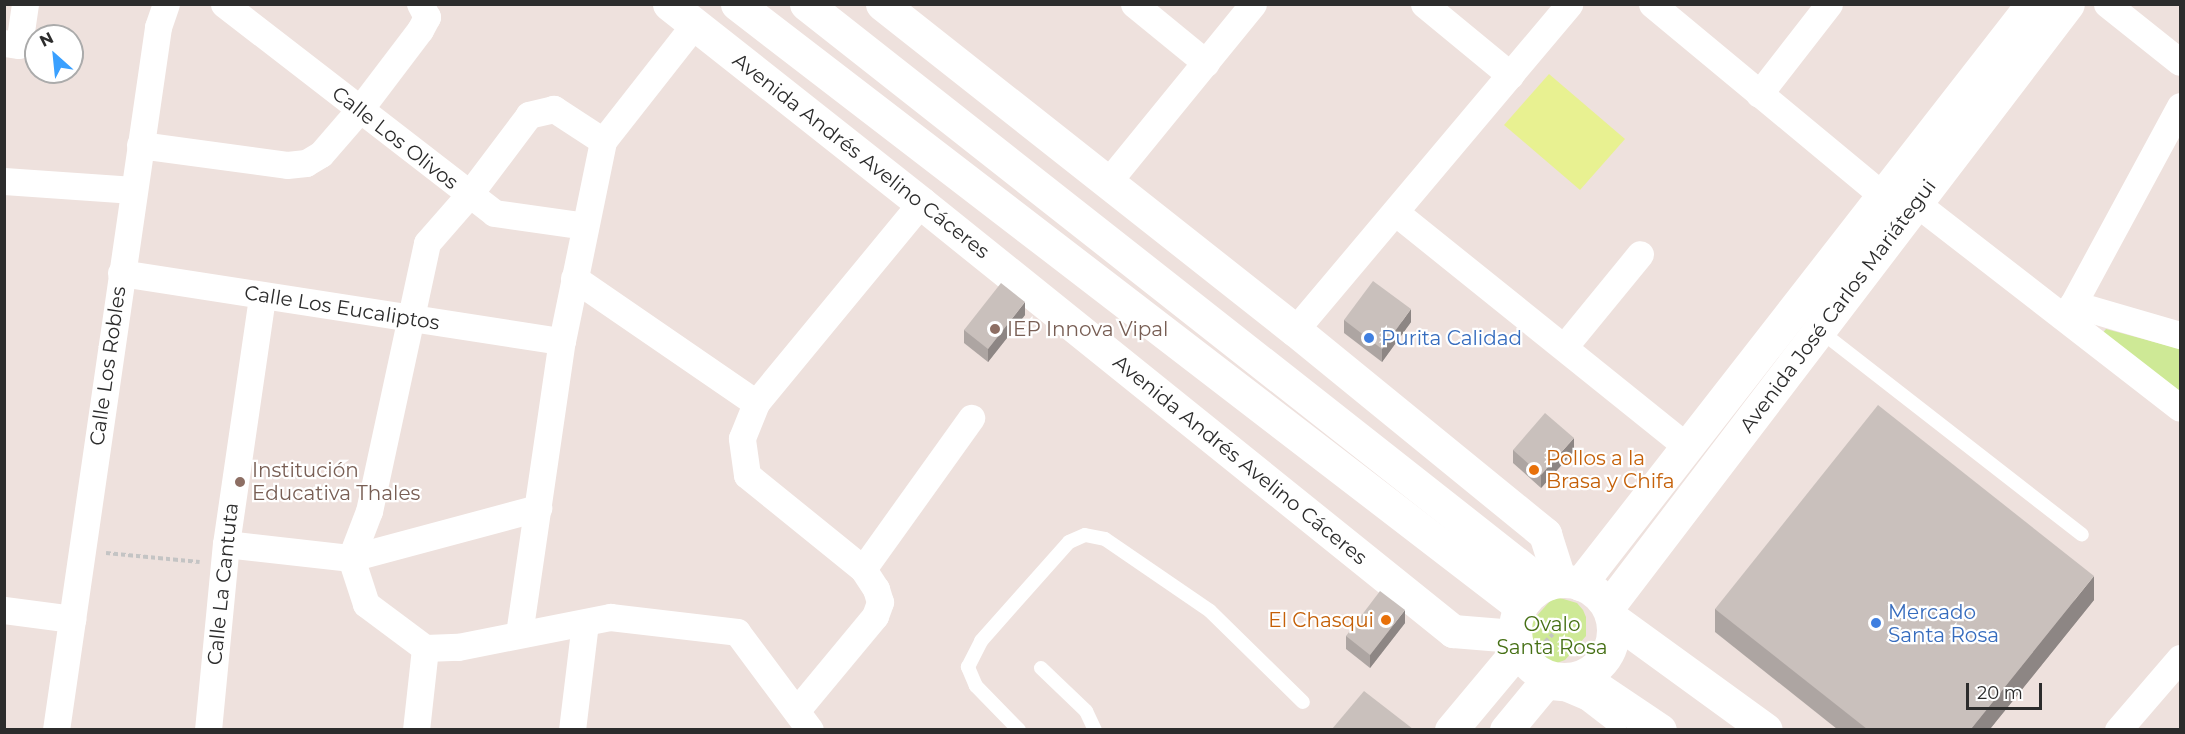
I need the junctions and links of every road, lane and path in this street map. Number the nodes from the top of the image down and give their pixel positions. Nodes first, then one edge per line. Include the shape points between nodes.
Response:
1 (25, 4) edge
2 (166, 4) edge
3 (224, 4) edge
4 (669, 4) edge
5 (737, 4) edge
6 (806, 4) edge
7 (882, 4) edge
8 (1134, 4) edge
9 (1253, 4) edge
10 (1424, 4) edge
11 (1570, 4) edge
12 (1652, 4) edge
13 (1829, 4) edge
14 (2032, 4) edge
15 (2068, 4) edge
16 (2108, 4) edge
17 (421, 5) edge
18 (694, 25) junction
19 (12, 44) edge
20 (2181, 62) edge
21 (1206, 63) junction
22 (1510, 75) junction
23 (1760, 94) junction
24 (2181, 106) edge
25 (360, 109) junction
26 (603, 141) junction
27 (140, 145) junction
28 (4, 181) edge
29 (1107, 183) junction
30 (134, 190) junction
31 (1882, 195) junction
32 (468, 196) junction
33 (921, 203) junction
34 (1916, 203) junction
35 (1395, 212) junction
36 (585, 226) junction
37 (1640, 254) dead end
38 (121, 273) junction
39 (574, 278) junction
40 (262, 296) junction
41 (2067, 310) junction
42 (411, 318) junction
43 (1295, 330) junction
44 (1819, 330) junction
45 (2181, 335) edge
46 (562, 341) junction
47 (1564, 347) junction
48 (756, 403) junction
49 (2181, 408) edge
50 (971, 418) dead end
51 (1686, 446) junction
52 (538, 508) junction
53 (2082, 535) dead end
54 (81, 550) junction
55 (225, 554) junction
56 (351, 558) junction
57 (863, 569) junction
58 (1539, 607) junction
59 (4, 610) edge
60 (1610, 613) junction
61 (72, 620) junction
62 (585, 623) junction
63 (519, 634) junction
64 (425, 648) junction
65 (2181, 658) edge
66 (1041, 668) dead end
67 (1581, 677) junction
68 (1543, 685) junction
69 (1303, 702) dead end
70 (804, 720) edge
71 (56, 729) edge
72 (208, 729) edge
73 (416, 729) edge
74 (572, 729) edge
75 (1019, 729) edge
76 (1095, 729) edge
77 (1451, 729) edge
78 (1506, 729) edge
79 (1620, 729) edge
80 (1660, 729) edge
81 (1766, 729) edge
82 (2118, 729) edge

1 - 19 street
2 - 27 street, Calle Los Robles via 158,27
3 - 25 street, Calle Los Olivos
4 - 18 street, Avenida Andrés Avelino Cáceres
5 - 58 street
6 - 58 street
7 - 29 street
8 - 21 street
9 - 21 street
10 - 22 street
11 - 22 street
12 - 23 street
13 - 23 street
14 - 31 street, Avenida José Carlos Mariátegui
15 - 34 street, Avenida José Carlos Mariátegui
16 - 20 street
17 - 25 street via 427,17 420,30
18 - 26 street
18 - 33 street, Avenida Andrés Avelino Cáceres
21 - 29 street
22 - 35 street
23 - 31 street
24 - 41 street
25 - 27 street via 321,154 306,163 287,165
25 - 32 street, Calle Los Olivos
26 - 32 street via 554,110 530,115
26 - 36 street
27 - 30 street, Calle Los Robles
28 - 30 street
29 - 43 street
30 - 38 street, Calle Los Robles
31 - 34 street
31 - 51 street, Avenida José Carlos Mariátegui
32 - 36 street, Calle Los Olivos via 494,213
32 - 42 street via 427,243
33 - 48 street
33 - 58 street, Avenida Andrés Avelino Cáceres via 1453,631
34 - 41 street
34 - 44 street, Avenida José Carlos Mariátegui
35 - 43 street
35 - 47 street
36 - 39 street
37 - 47 street
38 - 40 street, Calle Los Eucaliptos
38 - 54 street, Calle Los Robles
39 - 46 street
39 - 48 street
40 - 42 street, Calle Los Eucaliptos
40 - 55 street, Calle La Cantuta
41 - 45 street
41 - 49 street
42 - 46 street, Calle Los Eucaliptos
42 - 56 street via 369,511
43 - 58 street via 1545,534
44 - 53 lane
44 - 60 street, Avenida José Carlos Mariátegui
46 - 52 street
47 - 51 street
48 - 57 street via 742,438 747,475
50 - 57 street
51 - 58 street, Avenida José Carlos Mariátegui
52 - 56 street
52 - 63 street
54 - 55 path
54 - 61 street, Calle Los Robles
55 - 56 street
55 - 72 street, Calle La Cantuta
56 - 64 street via 366,603
57 - 70 street via 880,602 875,616
58 - 60 street via 1599,595
58 - 68 street via 1536,672
58 - 77 street, Avenida José Carlos Mariátegui
59 - 61 street
60 - 67 street via 1612,645 1596,669
60 - 81 street
61 - 71 street, Calle Los Robles
62 - 63 street
62 - 70 street via 610,616 737,632
62 - 74 street
63 - 64 street via 458,647
64 - 73 street
65 - 82 street
66 - 76 lane via 1086,711
67 - 68 street
67 - 80 street
68 - 78 street
68 - 79 lane via 1586,704
69 - 75 lane via 1210,611 1105,539 1085,535 1069,542 995,624 968,667 976,686

